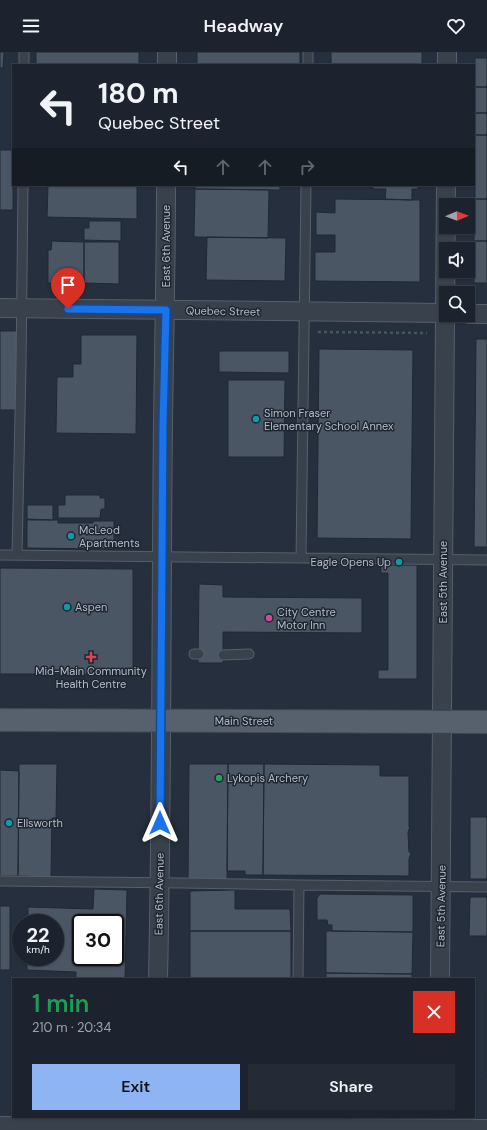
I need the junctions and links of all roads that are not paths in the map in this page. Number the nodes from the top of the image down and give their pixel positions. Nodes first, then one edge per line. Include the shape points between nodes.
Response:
1 (24, 52) edge
2 (167, 52) edge
3 (308, 52) edge
4 (447, 52) edge
5 (24, 64) edge
6 (167, 64) edge
7 (308, 64) edge
8 (447, 64) edge
9 (23, 186) edge
10 (166, 186) edge
11 (306, 186) edge
12 (446, 186) edge
13 (445, 286) edge
14 (0, 308) edge
15 (22, 308) junction
16 (166, 310) junction
17 (303, 312) junction
18 (439, 313) edge
19 (475, 314) edge
20 (487, 314) edge
21 (445, 322) edge
22 (0, 555) edge
23 (16, 555) junction
24 (163, 556) junction
25 (301, 558) junction
26 (442, 560) junction
27 (487, 560) edge
28 (223, 654) dead end
29 (250, 654) dead end
30 (0, 720) edge
31 (161, 721) junction
32 (442, 722) junction
33 (487, 722) edge
34 (0, 881) edge
35 (160, 882) junction
36 (299, 885) junction
37 (441, 886) junction
38 (487, 887) edge
39 (158, 978) edge
40 (298, 978) edge
41 (440, 978) edge
42 (155, 1125) edge
43 (296, 1125) edge
44 (438, 1125) edge
45 (9, 1128) edge
46 (487, 1129) edge

1 - 5 lane
2 - 6 street
3 - 7 lane
4 - 8 street
9 - 15 lane
10 - 16 street, East 6th Avenue
11 - 17 lane
12 - 13 street, East 5th Avenue
14 - 15 street, Quebec Street
15 - 16 street, Quebec Street
15 - 23 lane
16 - 17 street, Quebec Street
16 - 24 street, East 6th Avenue
17 - 18 street, Quebec Street
17 - 25 lane
19 - 20 street
21 - 26 street, East 5th Avenue
22 - 23 lane
23 - 24 lane
24 - 25 lane
24 - 31 street, East 6th Avenue
25 - 26 lane
26 - 27 lane
26 - 32 street, East 5th Avenue
28 - 29 lane
30 - 31 main road, Main Street
31 - 32 main road, Main Street
31 - 35 street, East 6th Avenue
32 - 33 main road, Main Street
32 - 37 street, East 5th Avenue
34 - 35 lane
35 - 36 lane
35 - 39 street, East 6th Avenue
36 - 37 lane
36 - 40 lane
37 - 38 lane
37 - 41 street, East 5th Avenue
42 - 43 street
42 - 45 street
43 - 44 street
44 - 46 street

